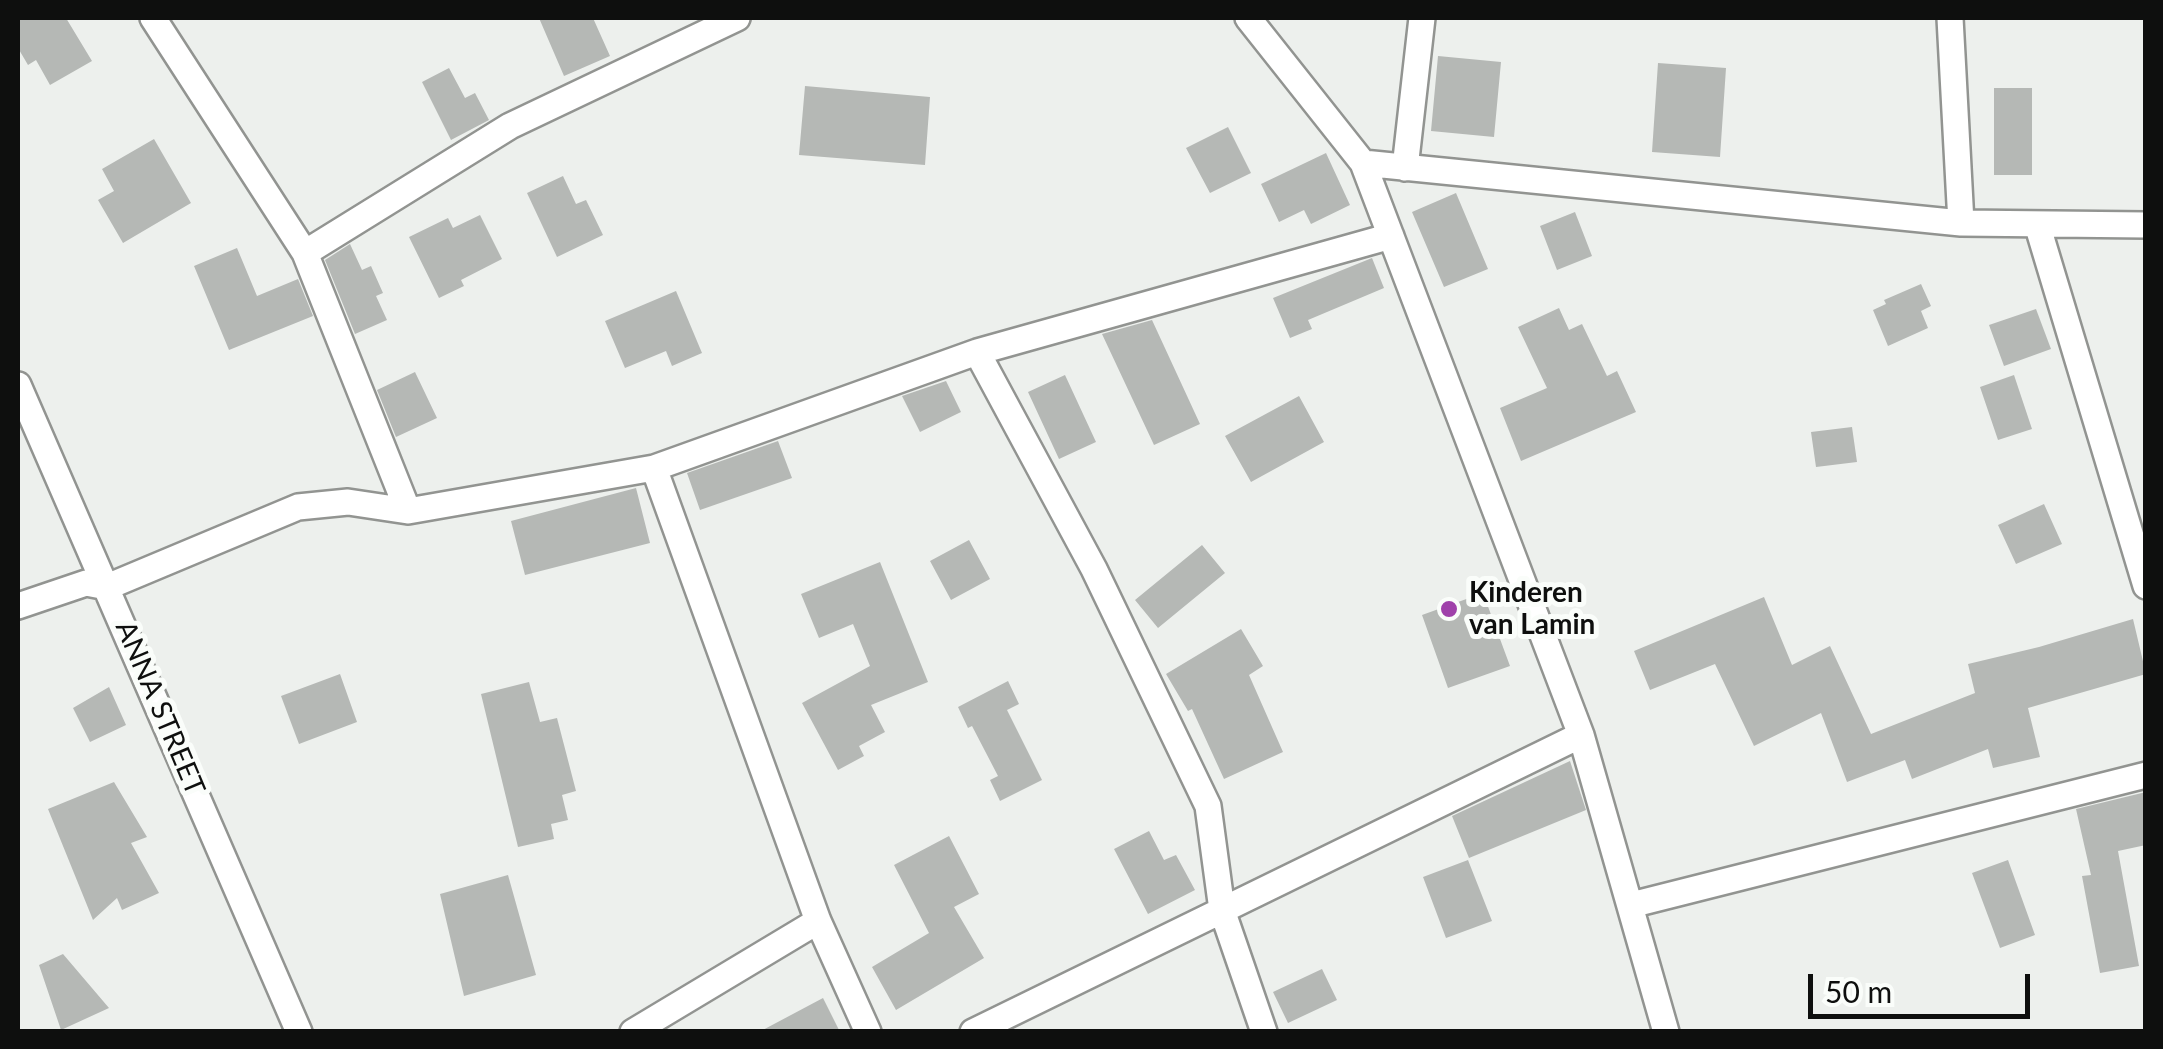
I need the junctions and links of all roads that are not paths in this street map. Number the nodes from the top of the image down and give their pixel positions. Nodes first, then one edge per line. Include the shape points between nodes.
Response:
1 (154, 18) edge
2 (737, 18) edge
3 (1248, 18) edge
4 (1422, 18) edge
5 (1950, 18) edge
6 (1363, 163) junction
7 (1405, 168) junction
8 (1961, 223) junction
9 (2037, 224) junction
10 (2146, 225) edge
11 (1391, 236) junction
12 (305, 253) junction
13 (978, 352) junction
14 (18, 385) edge
15 (654, 468) junction
16 (408, 511) junction
17 (107, 586) junction
18 (2146, 586) edge
19 (18, 606) edge
20 (1581, 736) junction
21 (2146, 775) edge
22 (1631, 905) junction
23 (1222, 910) junction
24 (818, 920) junction
25 (299, 1032) edge
26 (633, 1032) edge
27 (868, 1032) edge
28 (973, 1032) edge
29 (1264, 1032) edge
30 (1666, 1032) edge

1 - 12 street
2 - 12 street via 510,126
3 - 6 street
4 - 7 street
5 - 8 street
6 - 7 street
6 - 11 street
7 - 8 street
8 - 9 street
9 - 10 street
9 - 18 street
11 - 13 street
11 - 20 street
12 - 16 street
13 - 15 street
13 - 23 street via 1208,806
14 - 17 street, ANNA STREET
15 - 16 street
15 - 24 street
16 - 17 street via 348,502 298,507
17 - 19 street via 86,582
17 - 25 street, ANNA STREET
20 - 22 street
20 - 23 street
21 - 22 street
22 - 30 street
23 - 28 street
23 - 29 street
24 - 26 street
24 - 27 street

